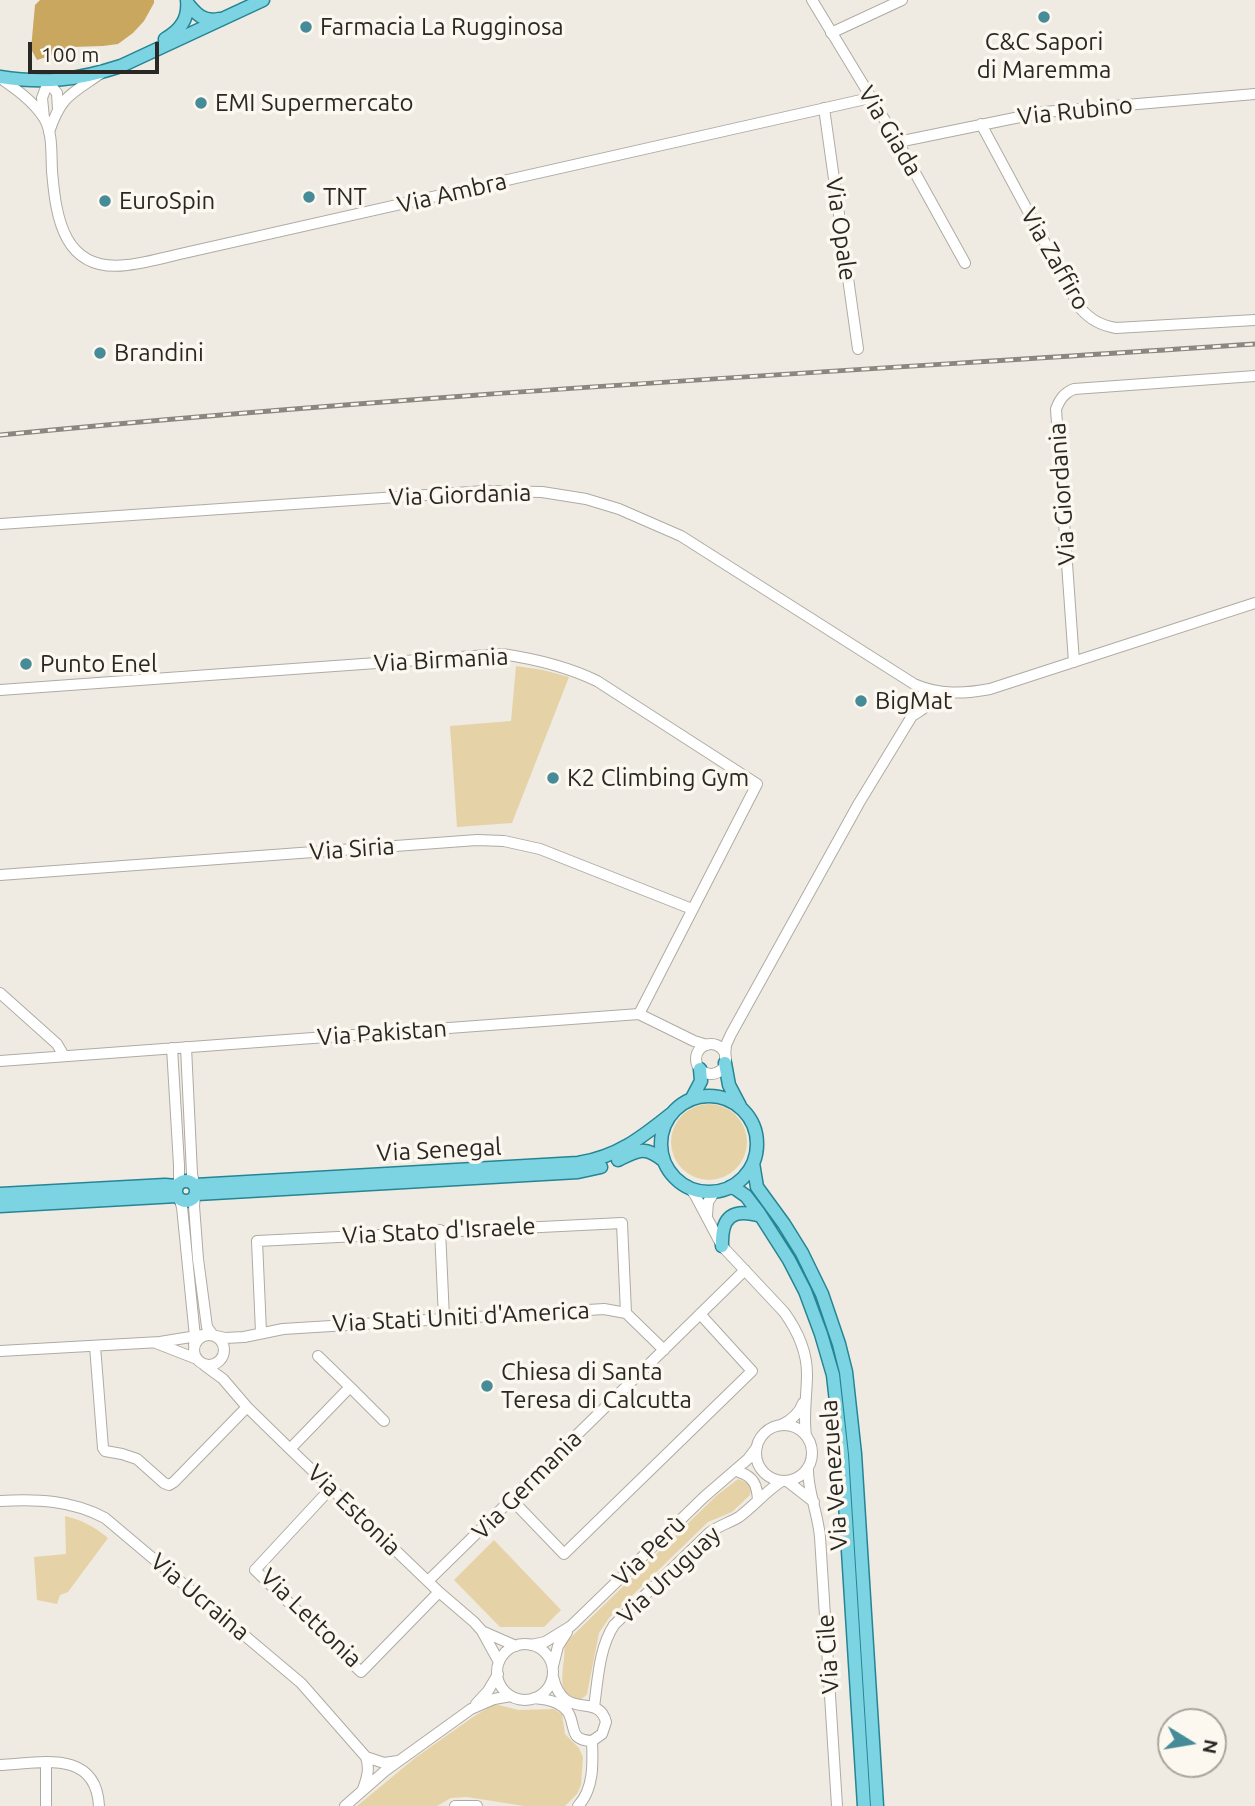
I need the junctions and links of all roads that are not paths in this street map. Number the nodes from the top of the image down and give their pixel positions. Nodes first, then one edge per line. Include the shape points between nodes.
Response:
1 (263, 0) edge
2 (812, 0) edge
3 (902, 0) edge
4 (187, 2) edge
5 (224, 18) junction
6 (831, 33) junction
7 (137, 59) junction
8 (103, 72) junction
9 (0, 77) edge
10 (48, 82) junction
11 (1255, 94) edge
12 (870, 98) junction
13 (824, 108) junction
14 (58, 110) junction
15 (44, 119) junction
16 (981, 124) junction
17 (49, 132) junction
18 (898, 142) junction
19 (965, 263) dead end
20 (1255, 320) edge
21 (858, 349) dead end
22 (1255, 376) edge
23 (0, 524) edge
24 (1255, 603) edge
25 (1074, 662) junction
26 (914, 684) junction
27 (0, 690) edge
28 (931, 690) junction
29 (948, 693) junction
30 (919, 700) junction
31 (931, 702) junction
32 (912, 716) junction
33 (0, 875) edge
34 (692, 909) junction
35 (0, 993) edge
36 (639, 1014) junction
37 (731, 1034) junction
38 (710, 1044) junction
39 (696, 1046) junction
40 (186, 1047) junction
41 (172, 1048) junction
42 (64, 1056) junction
43 (725, 1060) junction
44 (0, 1061) edge
45 (700, 1069) junction
46 (692, 1098) junction
47 (740, 1106) junction
48 (671, 1114) junction
49 (664, 1161) junction
50 (753, 1163) junction
51 (730, 1187) junction
52 (690, 1188) junction
53 (195, 1189) junction
54 (178, 1191) junction
55 (715, 1192) junction
56 (0, 1194) edge
57 (0, 1206) edge
58 (761, 1216) junction
59 (707, 1219) junction
60 (440, 1230) junction
61 (722, 1246) junction
62 (745, 1270) junction
63 (626, 1313) junction
64 (700, 1314) junction
65 (444, 1318) junction
66 (261, 1332) junction
67 (201, 1337) junction
68 (244, 1338) junction
69 (152, 1342) junction
70 (95, 1346) junction
71 (664, 1350) junction
72 (0, 1351) edge
73 (223, 1356) junction
74 (318, 1356) dead end
75 (201, 1362) junction
76 (228, 1386) junction
77 (350, 1387) junction
78 (806, 1396) junction
79 (247, 1407) junction
80 (384, 1421) dead end
81 (781, 1425) junction
82 (806, 1436) junction
83 (757, 1447) junction
84 (290, 1449) junction
85 (808, 1467) junction
86 (739, 1472) junction
87 (764, 1472) junction
88 (728, 1476) junction
89 (785, 1481) junction
90 (331, 1488) junction
91 (512, 1500) junction
92 (758, 1500) junction
93 (0, 1501) edge
94 (814, 1503) junction
95 (428, 1581) junction
96 (439, 1592) junction
97 (571, 1626) junction
98 (482, 1631) junction
99 (531, 1645) junction
100 (516, 1646) junction
101 (499, 1662) junction
102 (553, 1671) junction
103 (498, 1674) junction
104 (511, 1696) junction
105 (534, 1698) junction
106 (594, 1707) junction
107 (471, 1709) junction
108 (592, 1741) junction
109 (366, 1758) junction
110 (398, 1762) junction
111 (46, 1763) junction
112 (0, 1765) edge
113 (363, 1790) junction
114 (46, 1806) edge
115 (99, 1806) edge
116 (345, 1806) edge
117 (455, 1806) edge
118 (477, 1806) edge
119 (578, 1806) edge
120 (837, 1806) edge
121 (864, 1806) edge
122 (877, 1806) edge

1 - 5 main road
2 - 6 street, Via Giada
3 - 6 street
4 - 5 main road via 204,19
4 - 7 main road via 187,16 178,30
5 - 7 main road
6 - 12 street, Via Giada
7 - 8 main road
8 - 10 main road
8 - 14 street via 68,96
9 - 10 main road
9 - 15 street
10 - 14 street via 57,93
10 - 15 street via 42,98
11 - 16 street, Via Rubino via 1044,112
12 - 13 street, Via Ambra
12 - 18 street, Via Giada
13 - 17 street, Via Ambra via 110,266 78,253 64,233 57,212
13 - 21 street, Via Opale
14 - 17 street
15 - 17 street
16 - 18 street, Via Rubino
16 - 20 street, Via Zaffiro via 1080,309 1096,323 1116,328
18 - 19 street, Via Giada
22 - 25 street, Via Giordania via 1074,389 1059,402
23 - 26 street, Via Giordania via 485,491 552,493 619,509 681,536
24 - 25 street, Via Giordania
25 - 29 street, Via Giordania via 990,689
26 - 28 street, Via Giordania
26 - 30 street
27 - 34 street, Via Birmania via 502,654 573,669 757,783
28 - 29 street, Via Giordania
28 - 30 street
28 - 31 street
29 - 31 street
30 - 32 street
31 - 32 street
32 - 37 street
33 - 34 street, Via Siria via 491,840 540,849
34 - 36 street, Via Birmania
35 - 42 street via 57,1044
36 - 39 street
36 - 40 street, Via Pakistan
37 - 38 street
37 - 43 street
38 - 39 street
38 - 43 street via 721,1048
39 - 45 street
40 - 41 street, Via Pakistan
40 - 53 street
41 - 42 street, Via Pakistan
41 - 54 street
42 - 44 street, Via Pakistan
43 - 45 street via 717,1073
43 - 47 main road, Via Venezuela via 729,1085
45 - 46 main road via 701,1081
46 - 47 main road via 721,1097
46 - 48 main road
47 - 50 main road, Via Venezuela via 756,1135
48 - 49 main road via 661,1136
48 - 53 main road, Via Senegal via 610,1156 578,1163
49 - 52 main road via 674,1177
49 - 53 main road, Via Senegal via 643,1150 578,1172
50 - 51 main road
50 - 122 main road, Via Venezuela via 757,1187 802,1253 822,1294 846,1372
51 - 55 main road
51 - 58 main road, Via Venezuela via 746,1196
52 - 55 main road
52 - 59 street
53 - 54 main road via 185,1180
53 - 54 main road via 188,1201
53 - 67 street via 207,1327
54 - 56 main road via 164,1185
54 - 57 main road
54 - 67 street
55 - 59 street via 708,1202
58 - 61 main road via 747,1212 728,1218 722,1228
58 - 121 main road, Via Venezuela via 805,1291 834,1375
59 - 61 street
60 - 63 street, Via Stato d'Israele via 622,1223
60 - 65 street
60 - 66 street, Via Stato d'Israele via 257,1241
61 - 62 street
62 - 64 street, Via Germania
62 - 78 street via 793,1324 806,1360
63 - 65 street, Via Stati Uniti d'America via 604,1309
63 - 71 street, Via Stati Uniti d'America
64 - 71 street, Via Germania
64 - 91 street via 752,1371 564,1554
65 - 66 street, Via Stati Uniti d'America
66 - 68 street, Via Stati Uniti d'America
67 - 68 street, Via Stati Uniti d'America
67 - 69 street, Via Stati Uniti d'America
67 - 73 street via 223,1343
67 - 75 street via 194,1355
68 - 73 street, Via Stati Uniti d'America
69 - 70 street, Via Stati Uniti d'America
69 - 75 street, Via Stati Uniti d'America
70 - 72 street, Via Stati Uniti d'America
70 - 79 street via 103,1448 137,1459 164,1483 174,1482
71 - 91 street, Via Germania
73 - 75 street via 214,1365
73 - 76 street, Via Estonia
74 - 77 street
75 - 76 street, Via Estonia
76 - 79 street, Via Estonia
77 - 80 street
77 - 84 street
78 - 81 street, Via Perù via 797,1414
78 - 82 street
79 - 84 street, Via Estonia
81 - 82 street
81 - 83 street, Via Perù via 765,1432
82 - 85 street via 812,1453
83 - 87 street via 757,1461
83 - 88 street, Via Perù
84 - 90 street, Via Estonia
85 - 89 street via 799,1477
85 - 94 street, Via Cile
86 - 87 street, Via Perù
86 - 88 street, Via Perù
86 - 92 street via 755,1482
87 - 89 street, Via Perù
87 - 92 street
88 - 97 street, Via Perù
89 - 92 street, Via Uruguay
89 - 94 street
90 - 95 street, Via Estonia
90 - 96 street, Via Lettonia via 255,1570 361,1672
91 - 95 street, Via Germania
92 - 106 street, Via Uruguay via 709,1533 614,1625 604,1645
93 - 109 street, Via Ucraina via 57,1501 105,1518 301,1683
94 - 120 street, Via Cile via 821,1536
95 - 96 street, Via Estonia
96 - 98 street, Via Estonia
97 - 99 street, Via Perù
97 - 102 street, Via Perù via 558,1646
98 - 100 street, Via Estonia
98 - 101 street, Via Estonia
99 - 100 street, Via Perù
99 - 102 street via 545,1652
100 - 101 street
101 - 103 street
102 - 105 street, Via Perù via 546,1690
102 - 106 street via 559,1693 569,1702
103 - 104 street
103 - 107 street
104 - 105 street
104 - 107 street
105 - 108 street via 565,1709 574,1734
106 - 108 street, Via Uruguay via 601,1710 606,1722 603,1734
107 - 110 street
108 - 119 street, Via Uruguay via 588,1790
109 - 110 street
109 - 113 street
110 - 113 street
111 - 112 street
111 - 114 street
111 - 115 street via 71,1764 86,1773 98,1791
113 - 116 street
117 - 118 street

